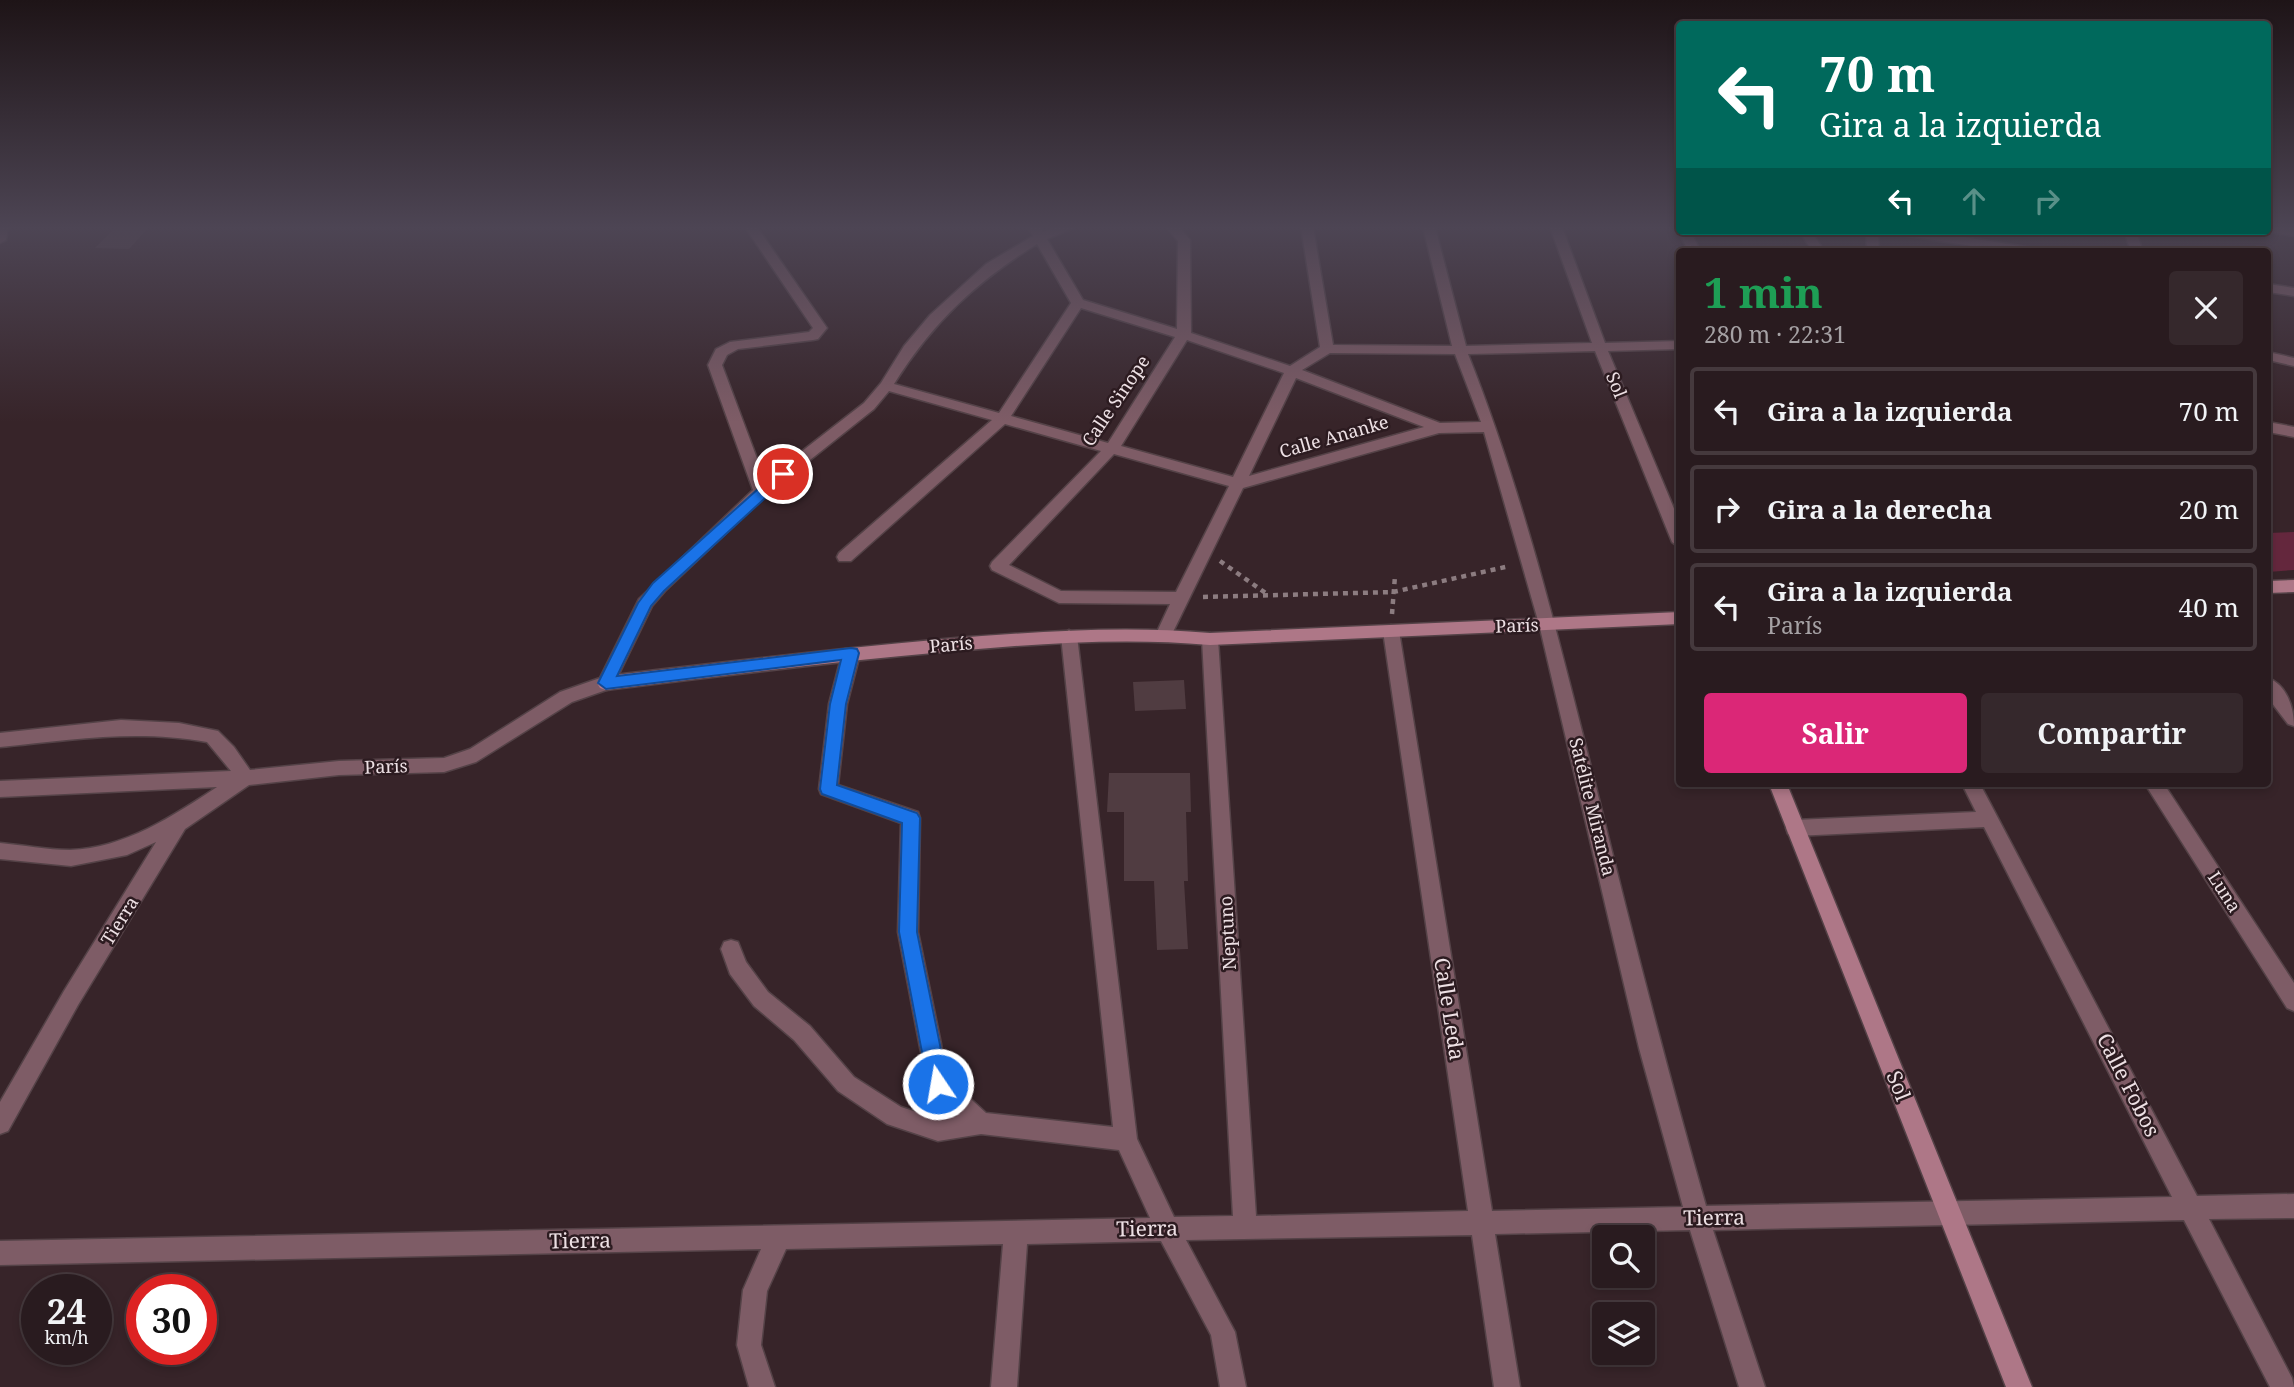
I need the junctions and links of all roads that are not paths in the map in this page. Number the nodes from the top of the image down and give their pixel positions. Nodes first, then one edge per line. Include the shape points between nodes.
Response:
1 (795, 292) edge
2 (964, 292) edge
3 (1071, 292) edge
4 (1184, 292) edge
5 (1318, 292) edge
6 (1445, 292) edge
7 (1580, 292) edge
8 (1078, 303) junction
9 (1184, 334) junction
10 (1676, 345) edge
11 (1601, 346) junction
12 (1327, 349) junction
13 (1460, 350) junction
14 (2271, 357) edge
15 (2294, 362) edge
16 (1293, 370) junction
17 (886, 386) junction
18 (1003, 418) junction
19 (1490, 427) junction
20 (1439, 428) junction
21 (2271, 428) edge
22 (2294, 432) edge
23 (1112, 449) junction
24 (1239, 484) junction
25 (761, 491) junction
26 (1676, 532) edge
27 (845, 557) dead end
28 (2294, 586) edge
29 (2271, 587) edge
30 (1182, 598) junction
31 (1676, 618) edge
32 (1547, 624) junction
33 (1391, 631) junction
34 (1164, 634) junction
35 (1069, 636) junction
36 (1210, 639) junction
37 (851, 653) junction
38 (606, 683) junction
39 (2271, 689) edge
40 (2294, 719) edge
41 (0, 740) edge
42 (245, 778) junction
43 (1779, 787) edge
44 (1973, 787) edge
45 (2156, 787) edge
46 (0, 789) edge
47 (1990, 819) junction
48 (178, 823) junction
49 (1795, 828) junction
50 (0, 851) edge
51 (731, 949) dead end
52 (2294, 1001) edge
53 (0, 1123) edge
54 (981, 1123) junction
55 (1126, 1140) junction
56 (2294, 1206) edge
57 (2192, 1208) junction
58 (1950, 1213) junction
59 (1698, 1219) junction
60 (1482, 1223) junction
61 (1245, 1227) junction
62 (1167, 1229) junction
63 (1016, 1232) junction
64 (779, 1237) junction
65 (0, 1253) edge
66 (762, 1387) edge
67 (1004, 1387) edge
68 (1233, 1387) edge
69 (1507, 1387) edge
70 (1752, 1387) edge
71 (2019, 1387) edge
72 (2283, 1387) edge

1 - 25 street via 820,328 813,336 735,345 721,352 715,365
2 - 17 street via 909,349
3 - 8 street
4 - 9 street
5 - 12 street
6 - 13 street, Satélite Miranda
7 - 11 street, Sol
8 - 9 street
8 - 18 street
9 - 16 street
9 - 23 street, Calle Sinope
10 - 11 street
11 - 13 street
11 - 26 street, Sol
12 - 13 street
12 - 16 street
13 - 19 street, Satélite Miranda
14 - 15 street
16 - 20 street
16 - 24 street
17 - 18 street
17 - 25 street via 869,406
18 - 23 street
18 - 27 street
19 - 20 street
19 - 32 street, Satélite Miranda
20 - 24 street, Calle Ananke
21 - 22 street
23 - 24 street
23 - 30 street, Calle Sinope via 998,566 1059,597
24 - 30 street
25 - 38 street via 645,603
28 - 29 street
30 - 34 street
31 - 32 street, París
32 - 33 street, París
32 - 59 street, Satélite Miranda via 1650,1048
33 - 36 street, París
33 - 60 street, Calle Leda
34 - 35 street, París
34 - 36 street, París
35 - 37 street, París
35 - 55 street
36 - 61 street, Neptuno
37 - 38 street, París
37 - 54 street via 838,704 828,789 911,818 908,932 938,1084
38 - 42 street, París via 566,697 476,755 444,765 339,768
39 - 40 street
41 - 42 street via 121,726 179,730 212,736
42 - 46 street, París
42 - 48 street, Tierra
43 - 49 street, Sol
44 - 47 street, Calle Fobos
45 - 52 street, Luna
47 - 49 street
47 - 57 street, Calle Fobos
48 - 50 street via 127,848 71,858
48 - 53 street, Tierra
49 - 58 street, Sol
51 - 54 street via 737,967 761,999 802,1032 846,1084 895,1116 938,1130
54 - 55 street
55 - 62 street
56 - 57 street, Tierra
57 - 58 street, Tierra
57 - 72 street, Calle Fobos
58 - 59 street, Tierra
58 - 71 street, Sol
59 - 60 street, Tierra
59 - 70 street, Satélite Miranda
60 - 61 street, Tierra
60 - 69 street, Calle Leda
61 - 62 street, Tierra
62 - 63 street, Tierra
62 - 68 street via 1223,1332
63 - 64 street, Tierra
63 - 67 street
64 - 65 street, Tierra
64 - 66 street via 755,1290 749,1345

